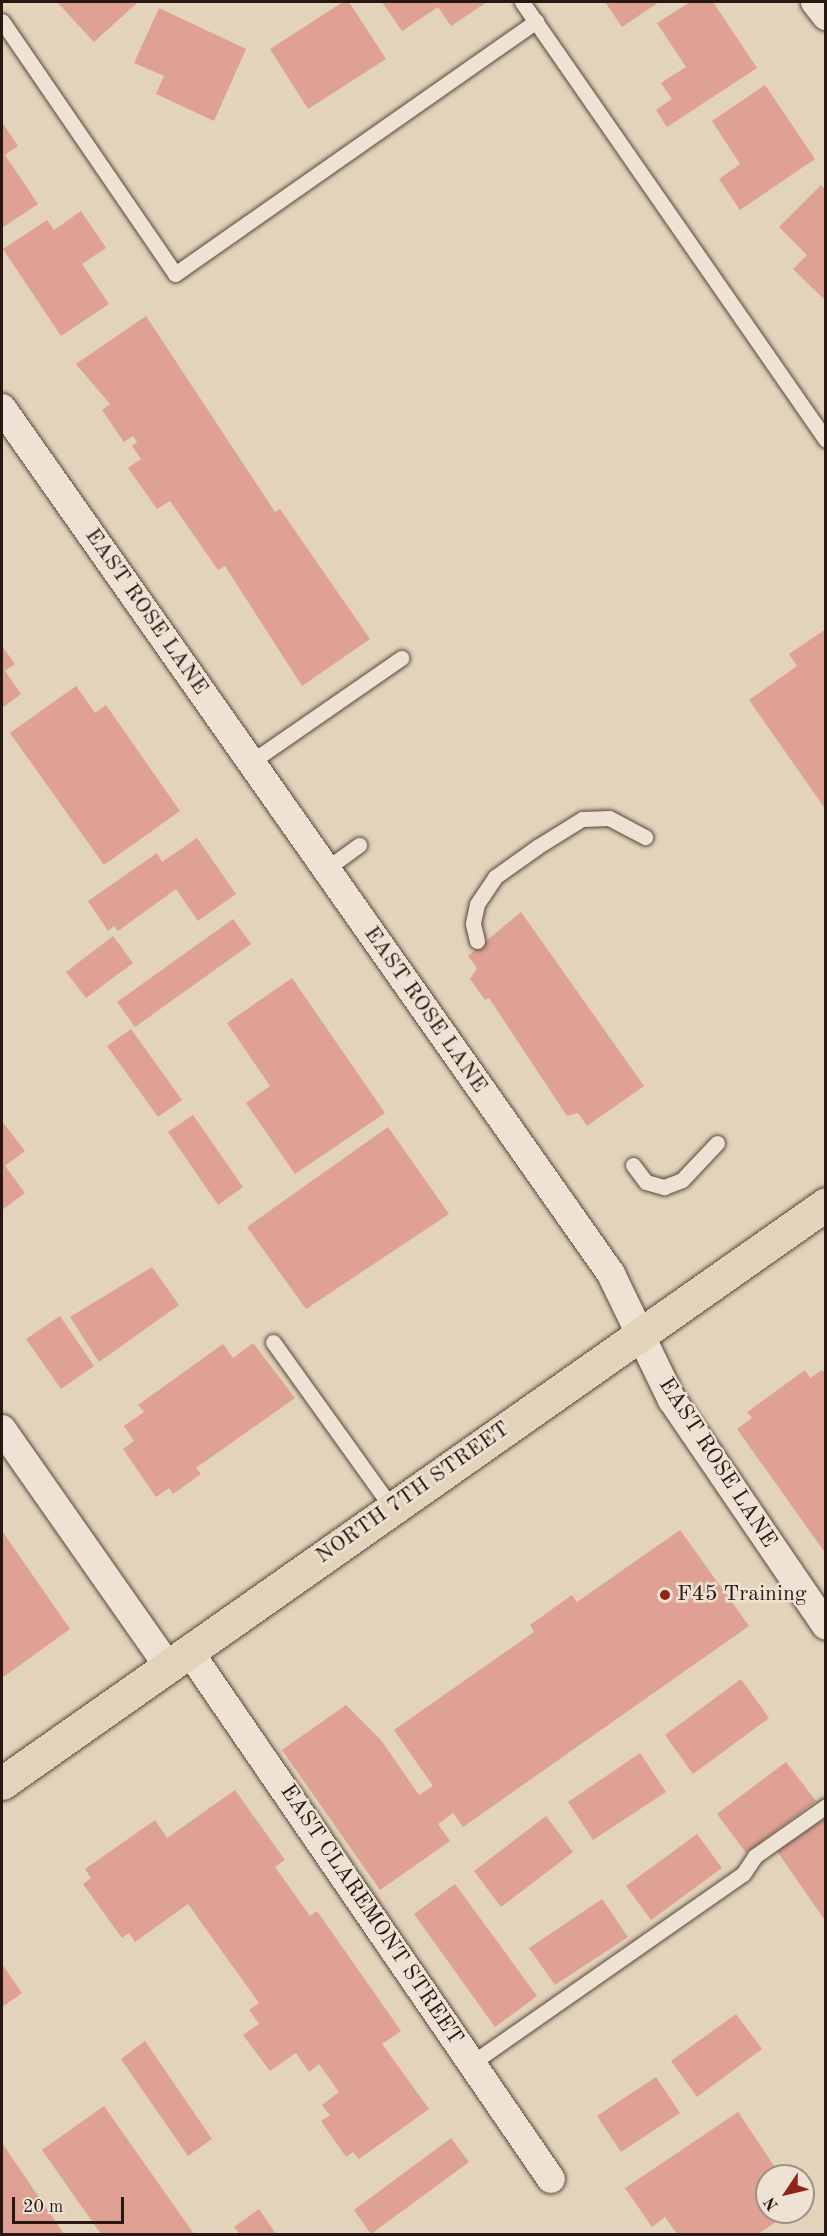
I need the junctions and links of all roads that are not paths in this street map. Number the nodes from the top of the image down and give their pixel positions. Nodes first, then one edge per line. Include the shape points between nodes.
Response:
1 (522, 2) edge
2 (815, 2) edge
3 (825, 16) edge
4 (2, 21) edge
5 (536, 21) junction
6 (2, 408) edge
7 (825, 440) edge
8 (401, 658) dead end
9 (251, 762) junction
10 (645, 837) dead end
11 (359, 845) dead end
12 (326, 869) junction
13 (477, 941) dead end
14 (717, 1143) dead end
15 (633, 1165) dead end
16 (825, 1204) edge
17 (640, 1334) junction
18 (273, 1342) dead end
19 (2, 1429) edge
20 (392, 1508) junction
21 (825, 1626) edge
22 (178, 1659) junction
23 (2, 1783) edge
24 (825, 1806) edge
25 (472, 2063) junction
26 (551, 2179) dead end

1 - 5 lane
2 - 3 street
4 - 5 lane via 175,274
5 - 7 lane
6 - 9 street, EAST ROSE LANE
8 - 9 lane
9 - 12 street, EAST ROSE LANE
10 - 13 lane via 609,818 582,819 495,877 477,904 472,923
11 - 12 lane
12 - 17 street, EAST ROSE LANE via 610,1274
14 - 15 lane via 682,1179 664,1187 646,1182
16 - 17 main road, NORTH 7TH STREET
17 - 20 main road, NORTH 7TH STREET
17 - 21 street, EAST ROSE LANE via 672,1400
18 - 20 lane
19 - 22 street, EAST CLAREMONT STREET
20 - 22 main road, NORTH 7TH STREET
22 - 23 main road, NORTH 7TH STREET
22 - 25 street, EAST CLAREMONT STREET
24 - 25 lane via 755,1856 743,1874
25 - 26 street, EAST CLAREMONT STREET

